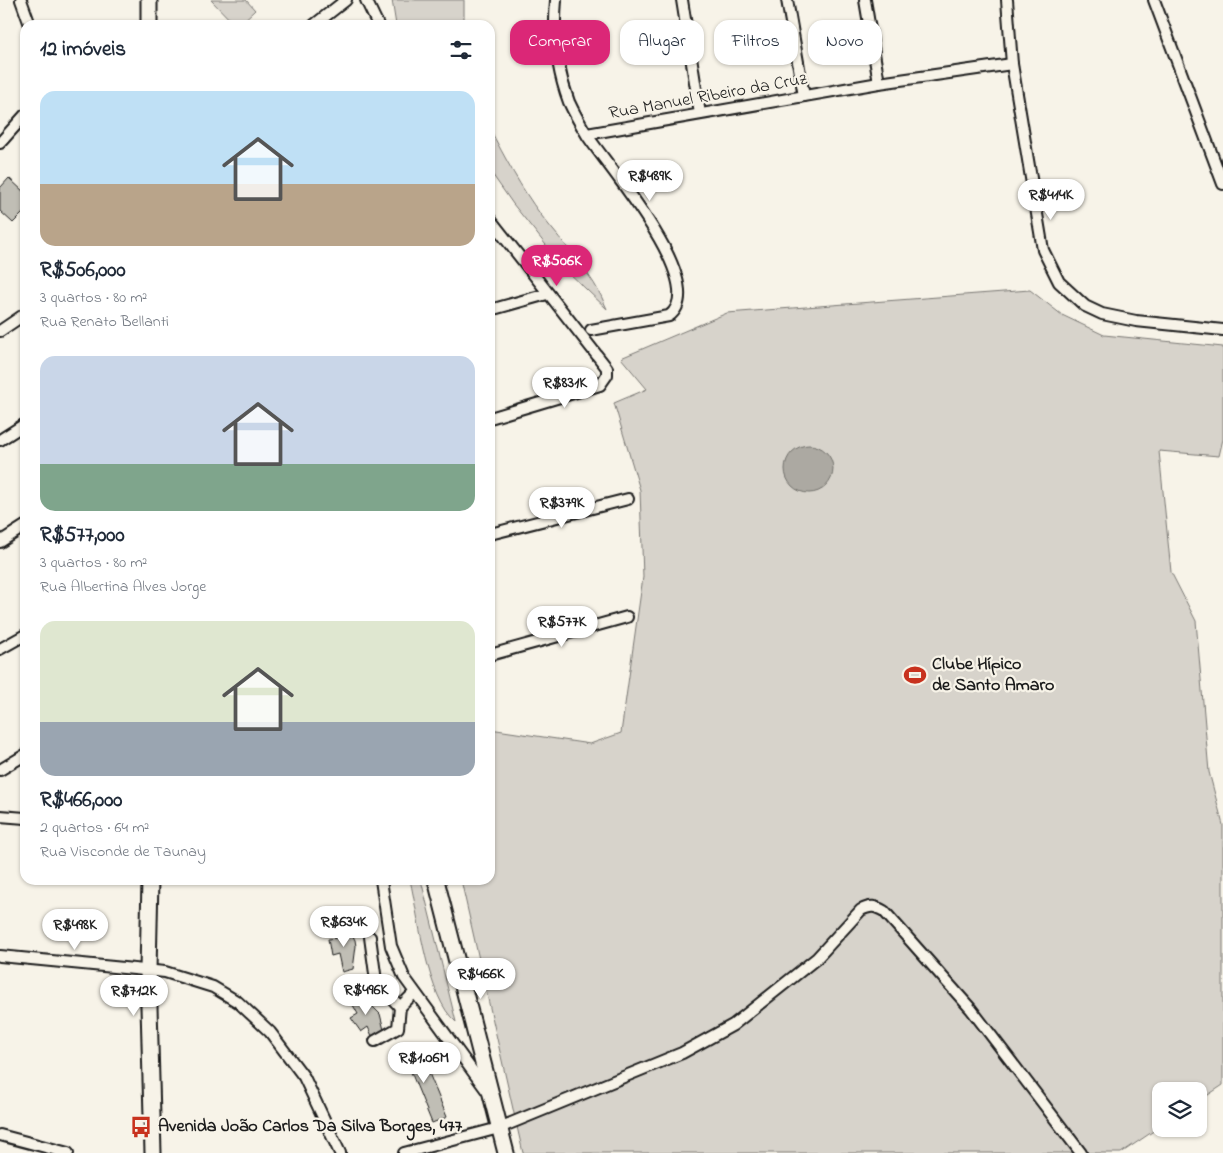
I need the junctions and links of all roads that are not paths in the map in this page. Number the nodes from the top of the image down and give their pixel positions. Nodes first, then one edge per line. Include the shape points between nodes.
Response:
1 (20, 0) edge
2 (149, 0) edge
3 (346, 0) edge
4 (366, 0) edge
5 (556, 0) edge
6 (682, 0) edge
7 (787, 0) edge
8 (865, 0) edge
9 (1154, 0) edge
10 (1006, 1) edge
11 (28, 20) edge
12 (149, 20) edge
13 (320, 20) edge
14 (376, 20) edge
15 (1012, 64) junction
16 (878, 83) junction
17 (804, 96) junction
18 (700, 114) junction
19 (20, 121) edge
20 (587, 134) junction
21 (0, 143) edge
22 (1223, 184) edge
23 (495, 226) edge
24 (547, 294) junction
25 (495, 309) edge
26 (20, 318) edge
27 (591, 330) dead end
28 (1223, 330) edge
29 (0, 332) edge
30 (495, 416) edge
31 (20, 427) edge
32 (0, 440) edge
33 (628, 499) dead end
34 (20, 529) edge
35 (495, 533) edge
36 (0, 542) edge
37 (627, 618) dead end
38 (20, 637) edge
39 (0, 649) edge
40 (495, 654) edge
41 (20, 758) edge
42 (0, 770) edge
43 (0, 816) edge
44 (20, 818) edge
45 (150, 885) edge
46 (382, 885) edge
47 (437, 885) edge
48 (370, 937) dead end
49 (0, 956) edge
50 (148, 970) junction
51 (414, 993) junction
52 (400, 1007) junction
53 (375, 1042) dead end
54 (488, 1092) junction
55 (499, 1128) junction
56 (0, 1134) edge
57 (68, 1153) edge
58 (153, 1153) edge
59 (340, 1153) edge
60 (404, 1153) edge
61 (506, 1153) edge
62 (1081, 1153) edge

1 - 11 street
2 - 12 street
3 - 13 street
4 - 14 street
5 - 20 street via 554,34 559,65 570,102
6 - 18 street
7 - 17 street
8 - 16 street
9 - 22 street
10 - 15 street
15 - 16 street, Rua Manuel Ribeiro da Cruz
15 - 28 street via 1043,250 1059,282 1085,306 1102,314
16 - 17 street, Rua Manuel Ribeiro da Cruz
17 - 18 street, Rua Manuel Ribeiro da Cruz
18 - 20 street, Rua Manuel Ribeiro da Cruz
19 - 21 street
20 - 27 street via 663,243 674,267 678,297 674,312 669,316
23 - 24 street
24 - 25 street
24 - 30 street via 607,368 607,375 600,385
26 - 29 street
31 - 32 street
33 - 35 street
34 - 36 street
37 - 40 street
38 - 39 street
41 - 42 street
43 - 44 street
45 - 50 street
46 - 51 street via 391,946
47 - 54 street
48 - 52 street via 376,981
49 - 50 street
50 - 58 street
50 - 59 street via 180,975 213,987 253,1014 304,1077
51 - 52 street
51 - 54 street
52 - 53 street via 398,1028
54 - 55 street
55 - 60 street
55 - 61 street
55 - 62 street via 682,1053 733,1025 817,958 861,910 869,906 884,912 971,1009
56 - 57 street

